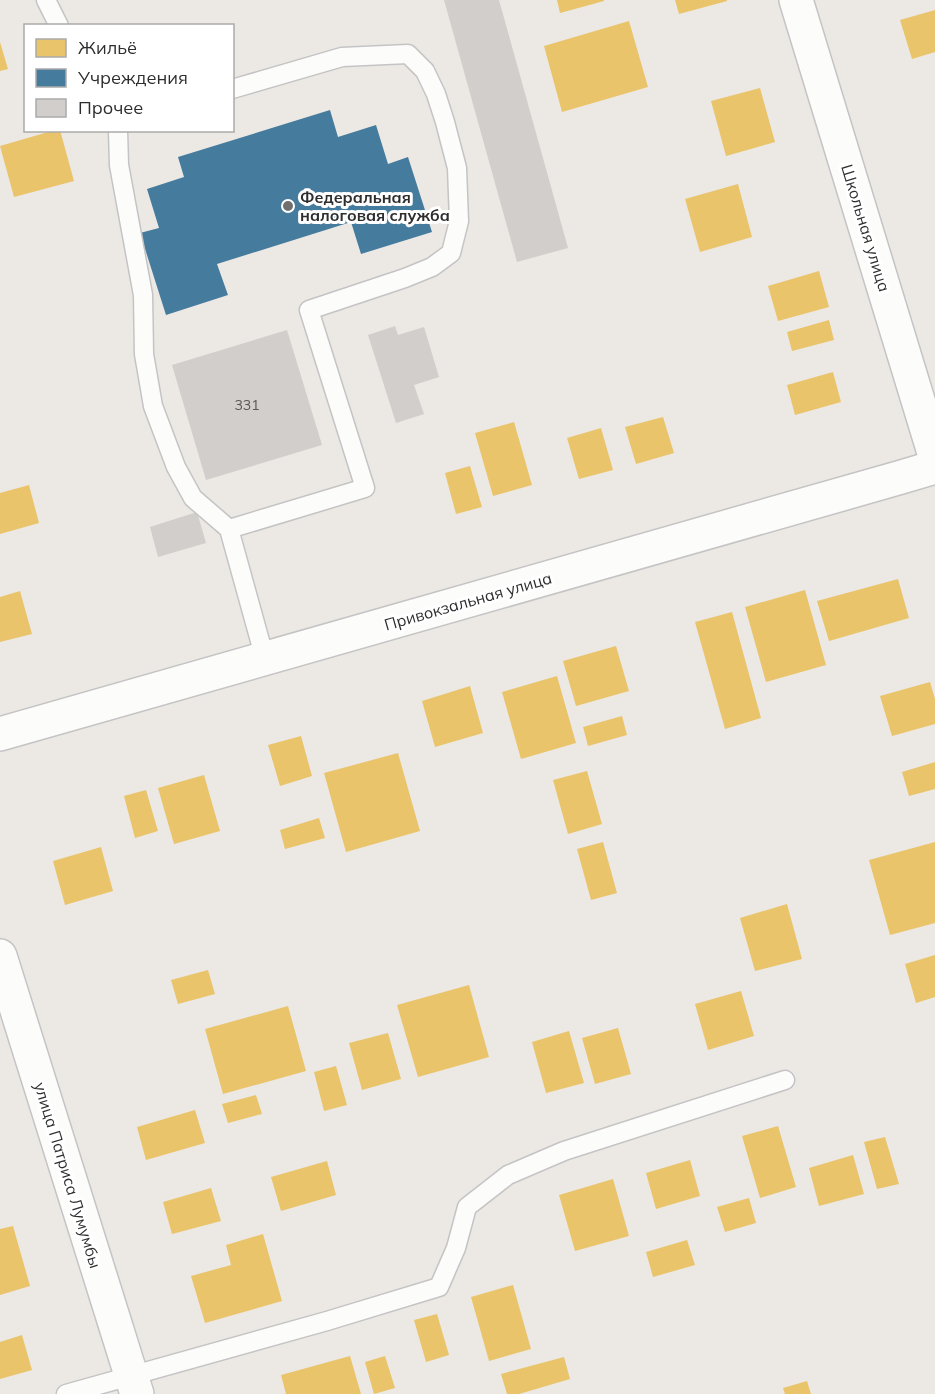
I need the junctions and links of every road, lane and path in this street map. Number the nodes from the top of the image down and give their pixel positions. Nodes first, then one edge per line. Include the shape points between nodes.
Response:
1 (46, 0) edge
2 (796, 0) edge
3 (58, 24) edge
4 (234, 88) edge
5 (118, 132) edge
6 (935, 456) edge
7 (935, 466) edge
8 (229, 529) junction
9 (266, 659) junction
10 (0, 734) edge
11 (0, 956) edge
12 (784, 1080) dead end
13 (134, 1385) edge
14 (66, 1394) edge

1 - 3 lane
2 - 6 street, Школьная улица
4 - 8 lane via 342,57 408,54 425,71 445,122 457,168 459,220 451,253 432,267 309,310 365,488
5 - 8 lane via 119,165 143,295 144,354 153,406 176,467 193,498
7 - 9 street, Привокзальная улица
8 - 9 lane
9 - 10 street, Привокзальная улица
11 - 13 street, улица Патриса Лумумбы
12 - 13 lane via 564,1151 508,1175 467,1207 456,1248 439,1287
13 - 14 lane

